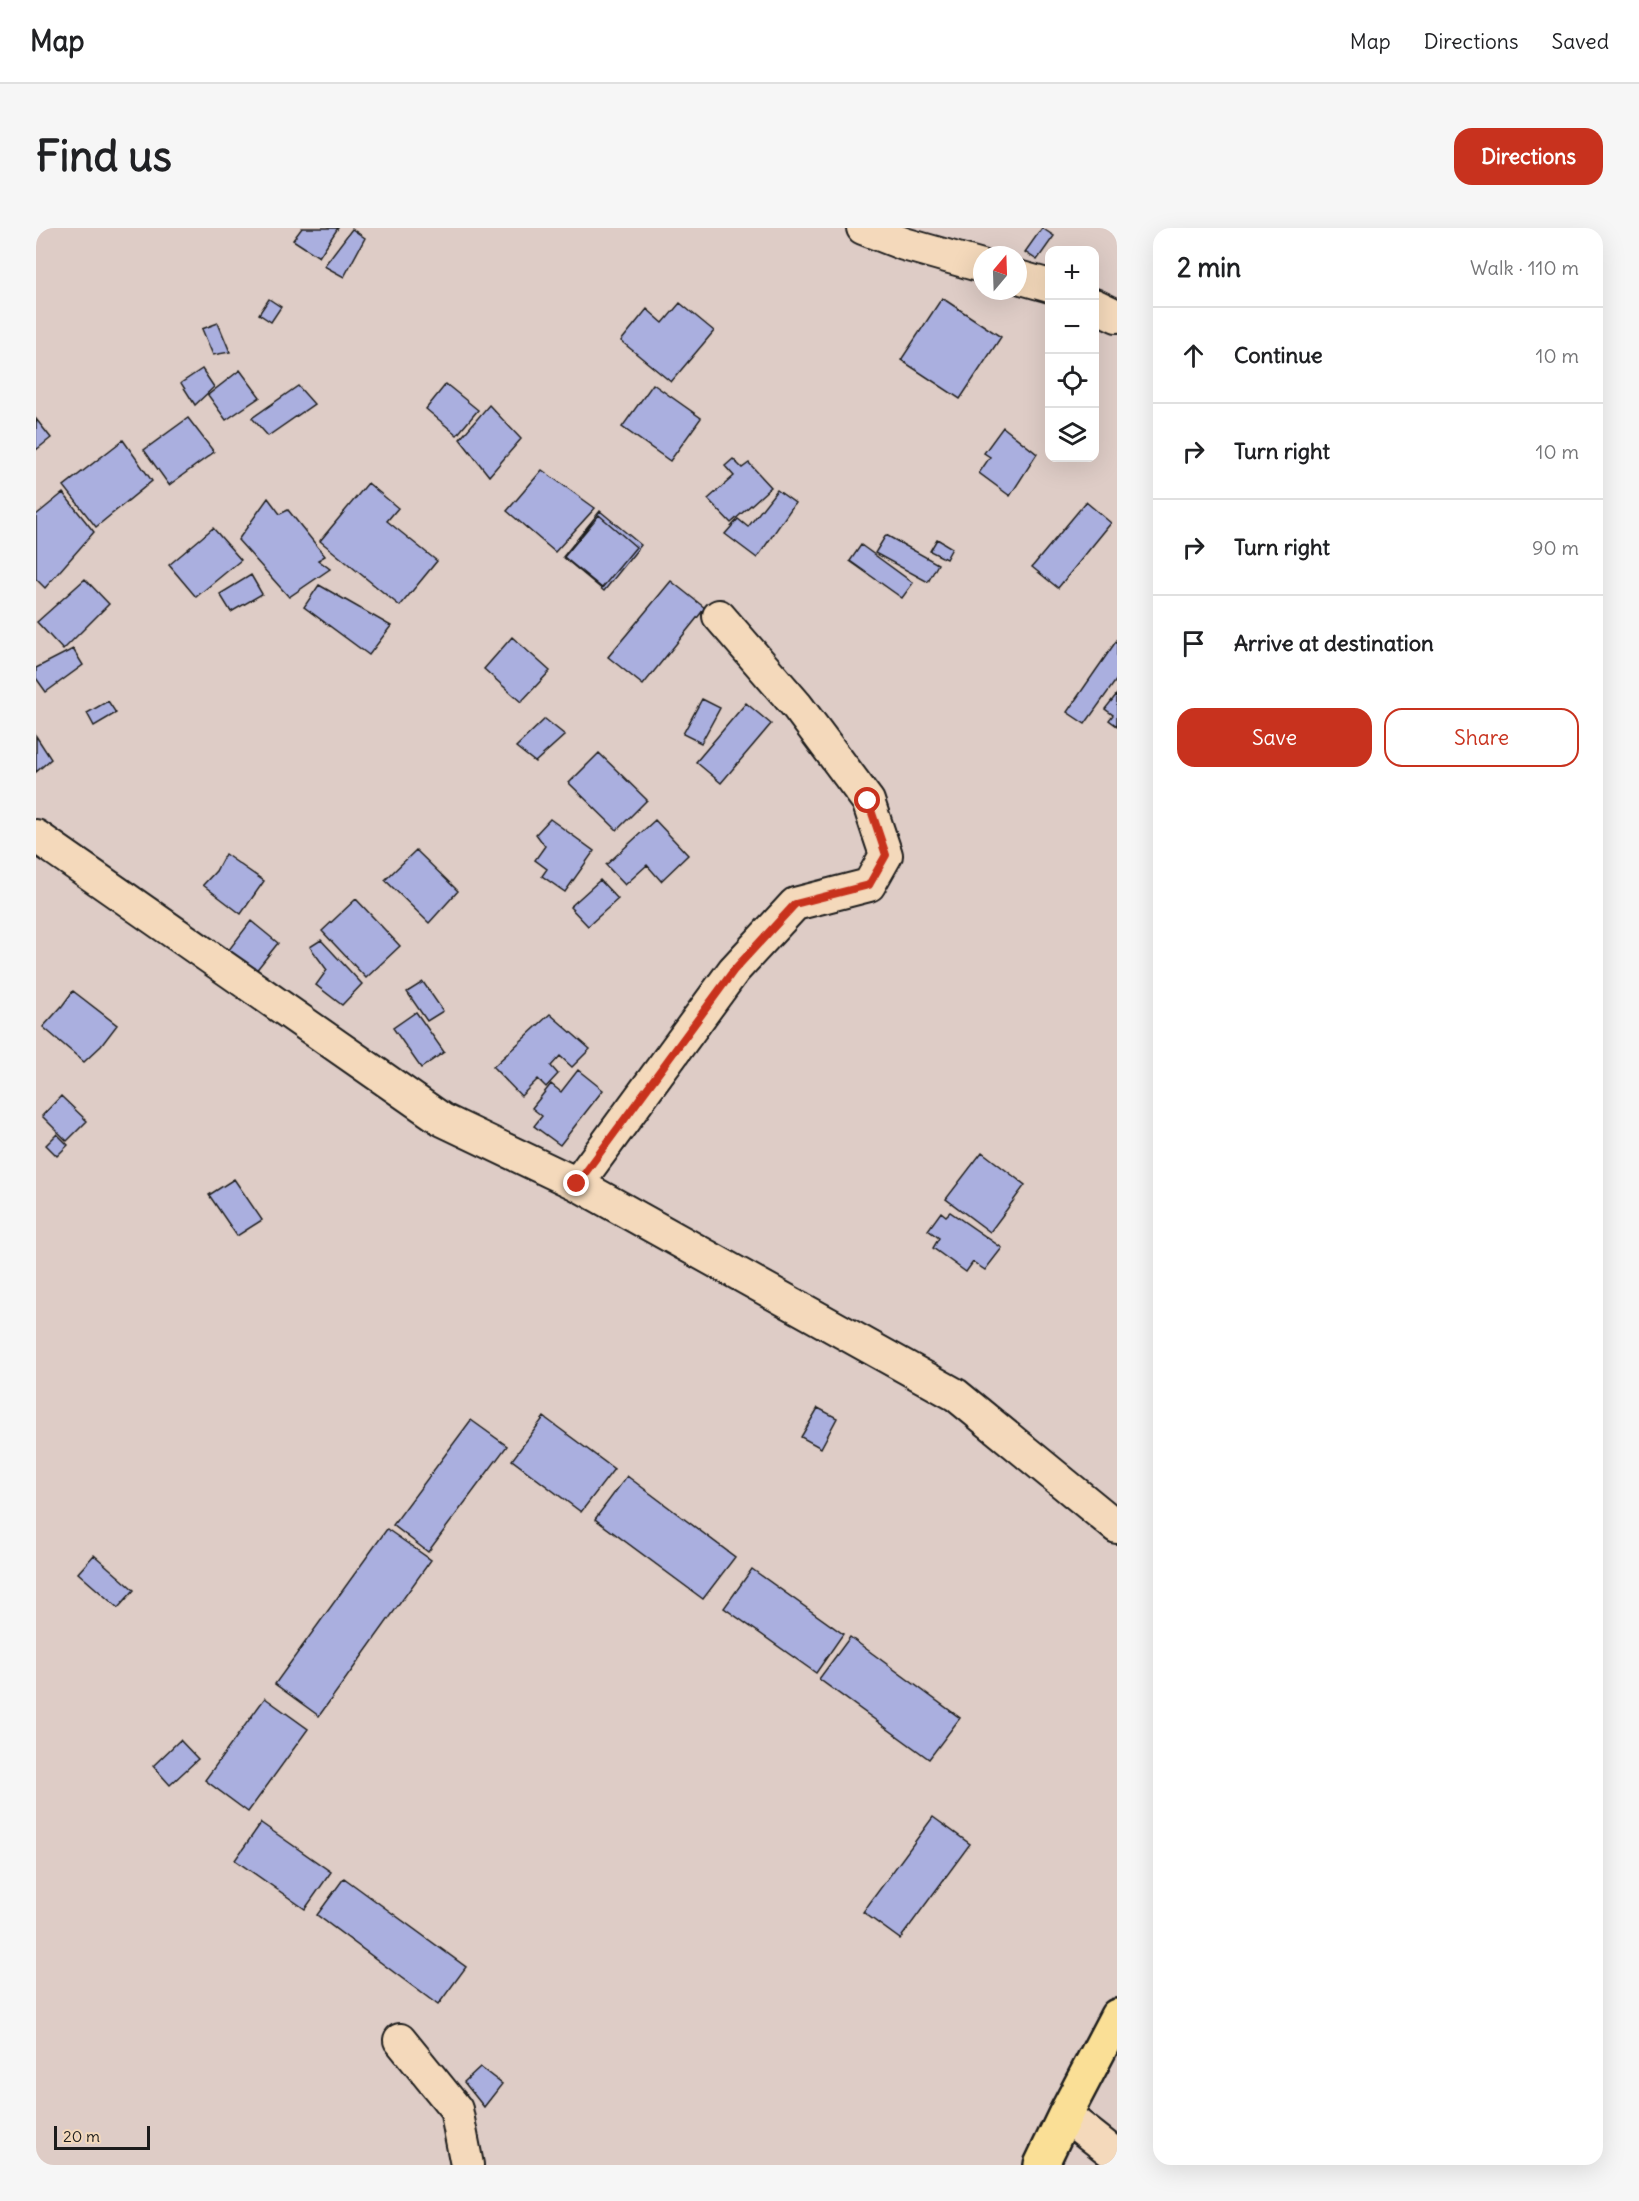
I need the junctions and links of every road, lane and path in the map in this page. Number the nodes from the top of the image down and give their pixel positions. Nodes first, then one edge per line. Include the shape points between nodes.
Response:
1 (863, 228) edge
2 (973, 263) edge
3 (1027, 280) edge
4 (1045, 285) edge
5 (1099, 307) edge
6 (1117, 316) edge
7 (719, 616) dead end
8 (36, 836) edge
9 (577, 1184) junction
10 (1117, 1527) edge
11 (1117, 2016) edge
12 (400, 2040) dead end
13 (1065, 2115) junction
14 (1117, 2156) edge
15 (467, 2165) edge
16 (1041, 2165) edge

1 - 2 street
3 - 4 street
5 - 6 street
7 - 9 street via 797,706 868,801 886,855 869,885 795,904 734,970
8 - 9 street via 443,1120
9 - 10 street via 956,1395
11 - 13 highway
12 - 15 street via 456,2109
13 - 14 street
13 - 16 highway

